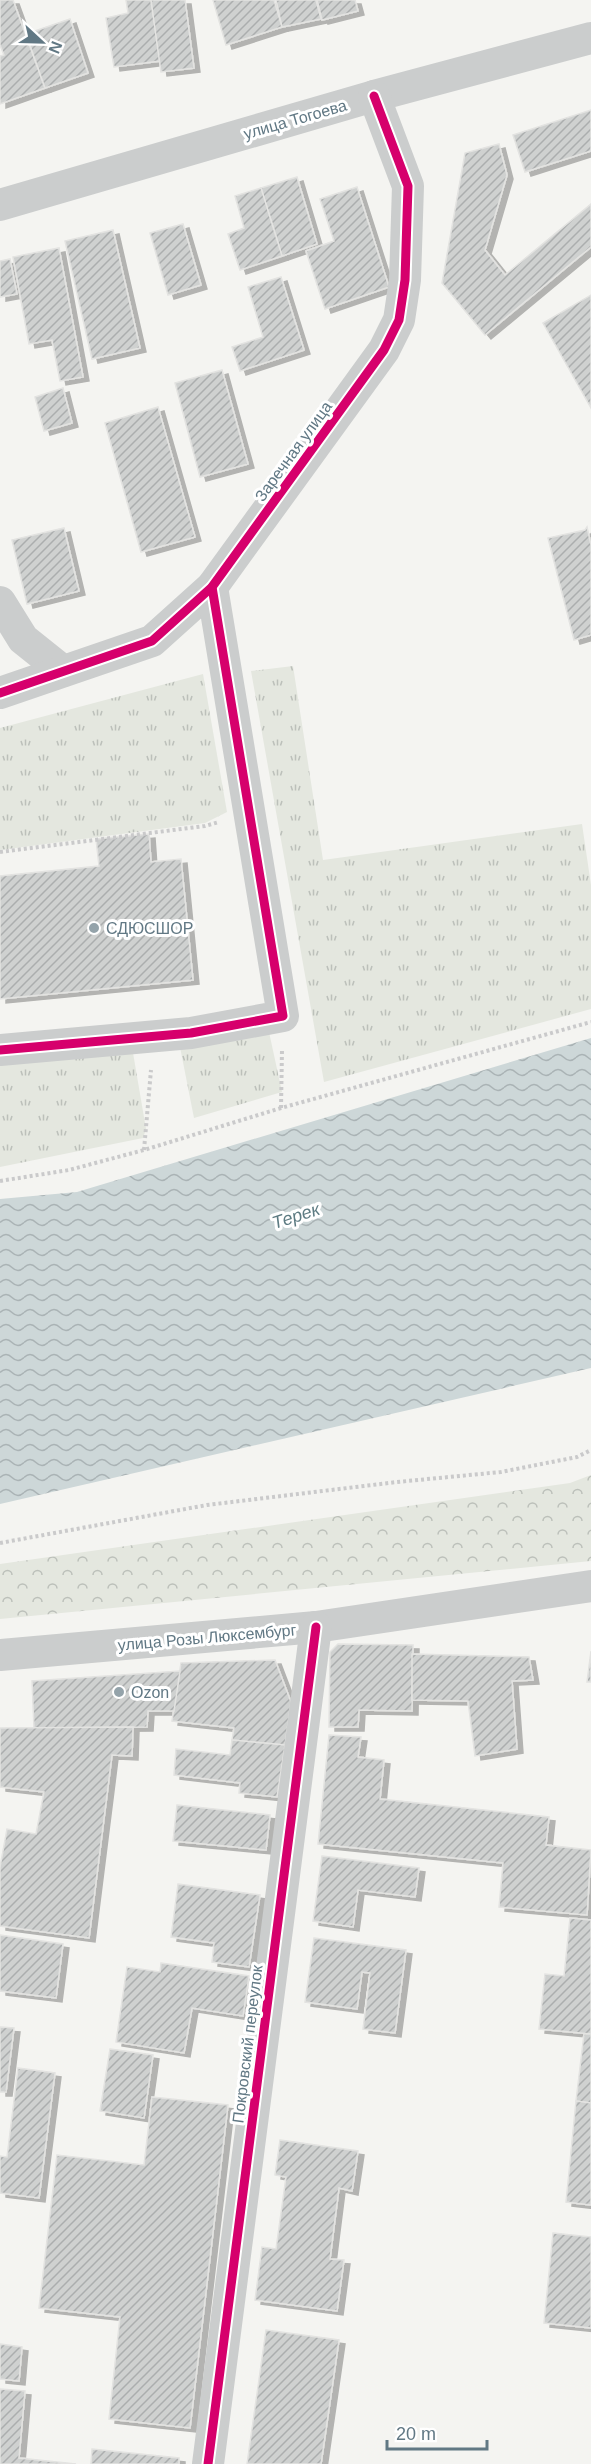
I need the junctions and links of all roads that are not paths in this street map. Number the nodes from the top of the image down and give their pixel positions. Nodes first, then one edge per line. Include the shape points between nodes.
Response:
1 (591, 38) edge
2 (374, 96) junction
3 (0, 205) edge
4 (212, 587) junction
5 (0, 602) edge
6 (63, 671) junction
7 (0, 693) edge
8 (0, 1050) edge
9 (591, 1586) edge
10 (316, 1627) junction
11 (0, 1655) edge
12 (208, 2464) edge

1 - 2 street, улица Тогоева
2 - 3 street, улица Тогоева
2 - 4 street, Заречная улица via 408,186 405,280 399,320 364,381
4 - 6 street, Заречная улица via 152,641
4 - 8 street via 283,1016 191,1033
5 - 6 street via 24,639
6 - 7 street, Заречная улица
9 - 10 street, улица Розы Люксембург
10 - 11 street, улица Розы Люксембург
10 - 12 street, Покровский переулок

